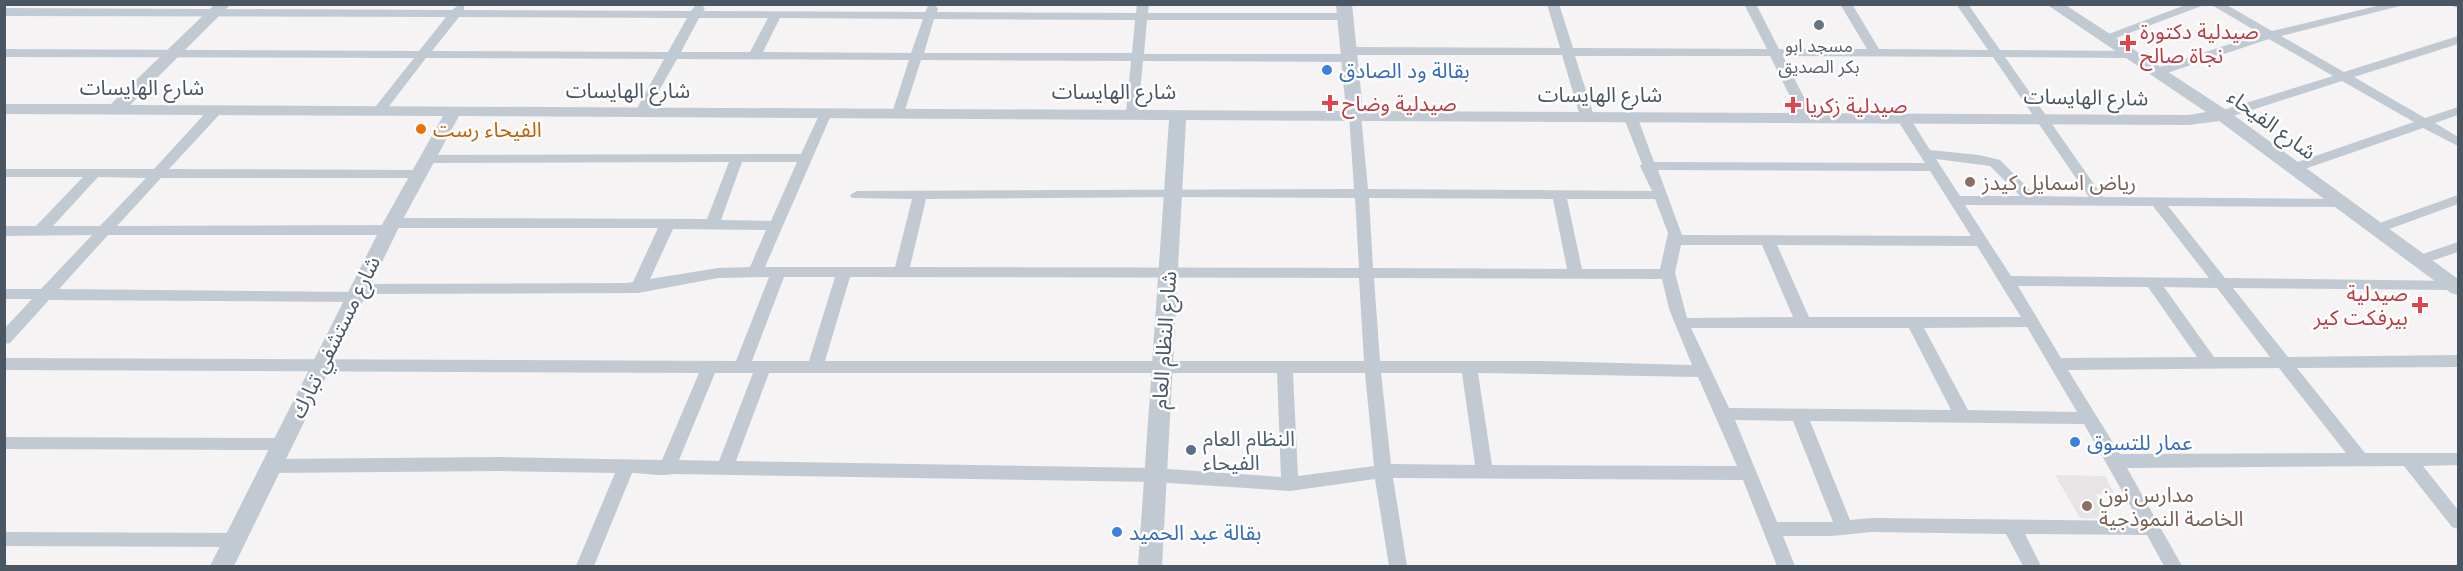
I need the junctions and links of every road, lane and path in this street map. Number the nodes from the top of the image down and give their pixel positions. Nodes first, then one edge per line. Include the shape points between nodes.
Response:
1 (1553, 4) edge
2 (1750, 4) edge
3 (1846, 4) edge
4 (1962, 4) edge
5 (2053, 4) edge
6 (2157, 4) edge
7 (2216, 4) edge
8 (2402, 4) edge
9 (2195, 5) edge
10 (220, 8) edge
11 (460, 9) edge
12 (525, 9) edge
13 (698, 10) edge
14 (932, 10) edge
15 (1143, 10) edge
16 (9, 11) edge
17 (1345, 11) edge
18 (2173, 14) junction
19 (776, 15) junction
20 (2271, 35) junction
21 (2104, 38) junction
22 (2458, 40) edge
23 (1567, 51) junction
24 (4, 53) edge
25 (1775, 53) junction
26 (1875, 53) junction
27 (1995, 53) junction
28 (173, 54) junction
29 (423, 54) junction
30 (1349, 54) junction
31 (2128, 54) junction
32 (673, 57) junction
33 (754, 57) junction
34 (916, 57) junction
35 (1138, 57) junction
36 (2157, 72) junction
37 (2342, 76) junction
38 (4, 109) edge
39 (115, 110) junction
40 (215, 111) junction
41 (378, 111) junction
42 (454, 111) junction
43 (2458, 111) edge
44 (641, 112) junction
45 (826, 113) junction
46 (898, 113) junction
47 (1132, 113) junction
48 (1178, 114) junction
49 (1355, 115) junction
50 (2222, 115) junction
51 (1587, 116) junction
52 (1630, 116) junction
53 (1807, 117) junction
54 (1903, 118) junction
55 (2041, 118) junction
56 (2427, 123) junction
57 (2458, 142) edge
58 (738, 158) junction
59 (805, 158) junction
60 (1929, 160) junction
61 (422, 166) junction
62 (1647, 166) junction
63 (2294, 168) junction
64 (158, 172) junction
65 (4, 173) edge
66 (95, 173) junction
67 (1173, 193) junction
68 (920, 194) junction
69 (856, 195) dead end
70 (1363, 195) junction
71 (1660, 195) junction
72 (1559, 196) junction
73 (2458, 199) edge
74 (1954, 200) junction
75 (2033, 201) junction
76 (2100, 202) junction
77 (2158, 203) junction
78 (2343, 203) junction
79 (668, 223) junction
80 (712, 224) junction
81 (775, 226) junction
82 (390, 227) junction
83 (2376, 229) junction
84 (4, 231) edge
85 (40, 231) junction
86 (104, 231) junction
87 (1676, 240) junction
88 (1768, 241) junction
89 (1981, 241) junction
90 (2458, 247) edge
91 (2419, 260) junction
92 (755, 272) junction
93 (778, 272) junction
94 (844, 272) junction
95 (901, 272) junction
96 (1168, 272) junction
97 (1367, 274) junction
98 (1668, 274) junction
99 (1576, 275) junction
100 (2007, 281) junction
101 (2153, 283) junction
102 (2221, 283) junction
103 (2456, 286) edge
104 (638, 288) junction
105 (357, 293) junction
106 (4, 294) edge
107 (46, 294) junction
108 (1803, 322) junction
109 (2031, 322) junction
110 (1682, 323) junction
111 (1914, 323) junction
112 (4, 339) edge
113 (2458, 361) edge
114 (2283, 362) junction
115 (2210, 363) junction
116 (4, 364) edge
117 (322, 364) junction
118 (2056, 364) junction
119 (816, 366) junction
120 (1162, 366) junction
121 (709, 367) junction
122 (742, 367) junction
123 (763, 367) junction
124 (1285, 367) junction
125 (1373, 367) junction
126 (1468, 367) junction
127 (1704, 371) junction
128 (1724, 414) junction
129 (1800, 414) junction
130 (1962, 417) junction
131 (2088, 417) junction
132 (4, 443) edge
133 (282, 444) junction
134 (2360, 459) junction
135 (2408, 459) junction
136 (2458, 459) edge
137 (2115, 461) junction
138 (272, 466) junction
139 (625, 468) junction
140 (725, 468) junction
141 (667, 469) junction
142 (1383, 471) junction
143 (1484, 471) junction
144 (1750, 473) junction
145 (1154, 475) junction
146 (1290, 484) junction
147 (2458, 522) edge
148 (2011, 525) junction
149 (1844, 526) junction
150 (2152, 528) junction
151 (1771, 529) junction
152 (4, 539) edge
153 (234, 540) junction
154 (222, 567) edge
155 (585, 567) edge
156 (1150, 567) edge
157 (1398, 567) edge
158 (1785, 567) edge
159 (2032, 567) edge
160 (2173, 567) edge

1 - 23 street
2 - 25 street
3 - 26 street
4 - 27 street
5 - 21 street, شارع الفيحاء
6 - 18 street
7 - 20 street
8 - 20 street
9 - 18 street
10 - 11 street
10 - 16 street
10 - 28 street
11 - 12 street
11 - 29 street
12 - 13 street
13 - 19 street
13 - 32 street
14 - 15 street
14 - 19 street
14 - 34 street
15 - 17 street
15 - 35 street
17 - 30 street
18 - 21 street
19 - 33 street
20 - 36 street
20 - 37 street
21 - 31 street, شارع الفيحاء
22 - 37 street
23 - 25 street
23 - 30 street
23 - 51 street
24 - 28 street
25 - 26 street
25 - 53 street
26 - 27 street
27 - 31 street
27 - 55 street
28 - 29 street
28 - 39 street
29 - 32 street
29 - 41 street
30 - 35 street
30 - 49 street
31 - 36 street, شارع الفيحاء
32 - 33 street
32 - 44 street
33 - 34 street
34 - 35 street
34 - 46 street
35 - 47 street
36 - 50 street, شارع الفيحاء
37 - 50 street
37 - 56 street
38 - 39 street, شارع الهايسات
39 - 40 street, شارع الهايسات
40 - 41 street, شارع الهايسات
40 - 64 street
41 - 42 street, شارع الهايسات
42 - 44 street, شارع الهايسات
42 - 61 street, شارع مستشفي تبارك
43 - 56 street
44 - 45 street, شارع الهايسات
45 - 46 street, شارع الهايسات
45 - 59 street
46 - 47 street, شارع الهايسات
47 - 48 street, شارع الهايسات
48 - 49 street, شارع الهايسات
48 - 67 street, شارع النظام العام
49 - 51 street, شارع الهايسات
49 - 70 street
50 - 55 street, شارع الهايسات via 2199,120
50 - 63 street, شارع الفيحاء
51 - 52 street, شارع الهايسات
52 - 53 street, شارع الهايسات
52 - 62 street
53 - 54 street, شارع الهايسات
54 - 55 street, شارع الهايسات
54 - 60 street
55 - 76 street
56 - 57 street
56 - 63 street
58 - 59 street
58 - 61 street
58 - 80 street
59 - 81 street
60 - 62 street
60 - 74 street
60 - 75 street via 1979,159 1995,163
61 - 64 street
61 - 82 street, شارع مستشفي تبارك
62 - 71 street
63 - 78 street, شارع الفيحاء
64 - 66 street
64 - 86 street
65 - 66 street
66 - 85 street
67 - 68 street
67 - 70 street
67 - 96 street, شارع النظام العام
68 - 69 street
68 - 95 street
70 - 72 street
70 - 97 street
71 - 72 street
71 - 87 street
72 - 99 street
73 - 83 street
74 - 75 street
74 - 89 street
75 - 76 street
76 - 77 street
77 - 78 street
77 - 102 street
78 - 83 street, شارع الفيحاء
79 - 80 street
79 - 82 street
79 - 104 street
80 - 81 street
81 - 92 street
82 - 86 street
82 - 105 street, شارع مستشفي تبارك
83 - 91 street, شارع الفيحاء
84 - 85 street
85 - 86 street
86 - 107 street
87 - 88 street
87 - 98 street
88 - 89 street
88 - 108 street
89 - 100 street
90 - 91 street
91 - 103 street, شارع الفيحاء
92 - 93 street
92 - 104 street via 704,275
93 - 94 street
93 - 122 street
94 - 95 street
94 - 119 street
95 - 96 street
96 - 97 street
96 - 120 street, شارع النظام العام
97 - 99 street
97 - 125 street
98 - 99 street
98 - 110 street
100 - 101 street
100 - 109 street
101 - 102 street
101 - 115 street
102 - 103 street
102 - 114 street
104 - 105 street
105 - 107 street
105 - 117 street, شارع مستشفي تبارك
106 - 107 street
107 - 112 street
108 - 110 street
108 - 111 street
109 - 111 street
109 - 118 street
110 - 127 street
111 - 130 street
113 - 114 street
114 - 115 street
114 - 134 street
115 - 118 street
116 - 117 street
117 - 121 street
117 - 133 street, شارع مستشفي تبارك
118 - 131 street
119 - 120 street
119 - 123 street
120 - 124 street
120 - 145 street, شارع النظام العام
121 - 122 street
121 - 141 street
122 - 123 street
123 - 140 street
124 - 125 street
124 - 146 street
125 - 126 street
125 - 142 street
126 - 127 street
126 - 143 street
127 - 128 street
128 - 129 street
128 - 144 street
129 - 130 street
129 - 149 street
130 - 131 street
131 - 137 street
132 - 133 street
133 - 138 street, شارع مستشفي تبارك
134 - 135 street
134 - 137 street
135 - 136 street
135 - 147 street
137 - 150 street
138 - 139 street via 499,464
138 - 153 street, شارع مستشفي تبارك
139 - 141 street
139 - 155 street
140 - 141 street
140 - 145 street
142 - 143 street
142 - 146 street
142 - 157 street
143 - 144 street
144 - 151 street
145 - 146 street
145 - 156 street, شارع النظام العام
148 - 149 street
148 - 150 street
148 - 159 street
149 - 151 street
150 - 160 street
151 - 158 street
152 - 153 street
153 - 154 street, شارع مستشفي تبارك

